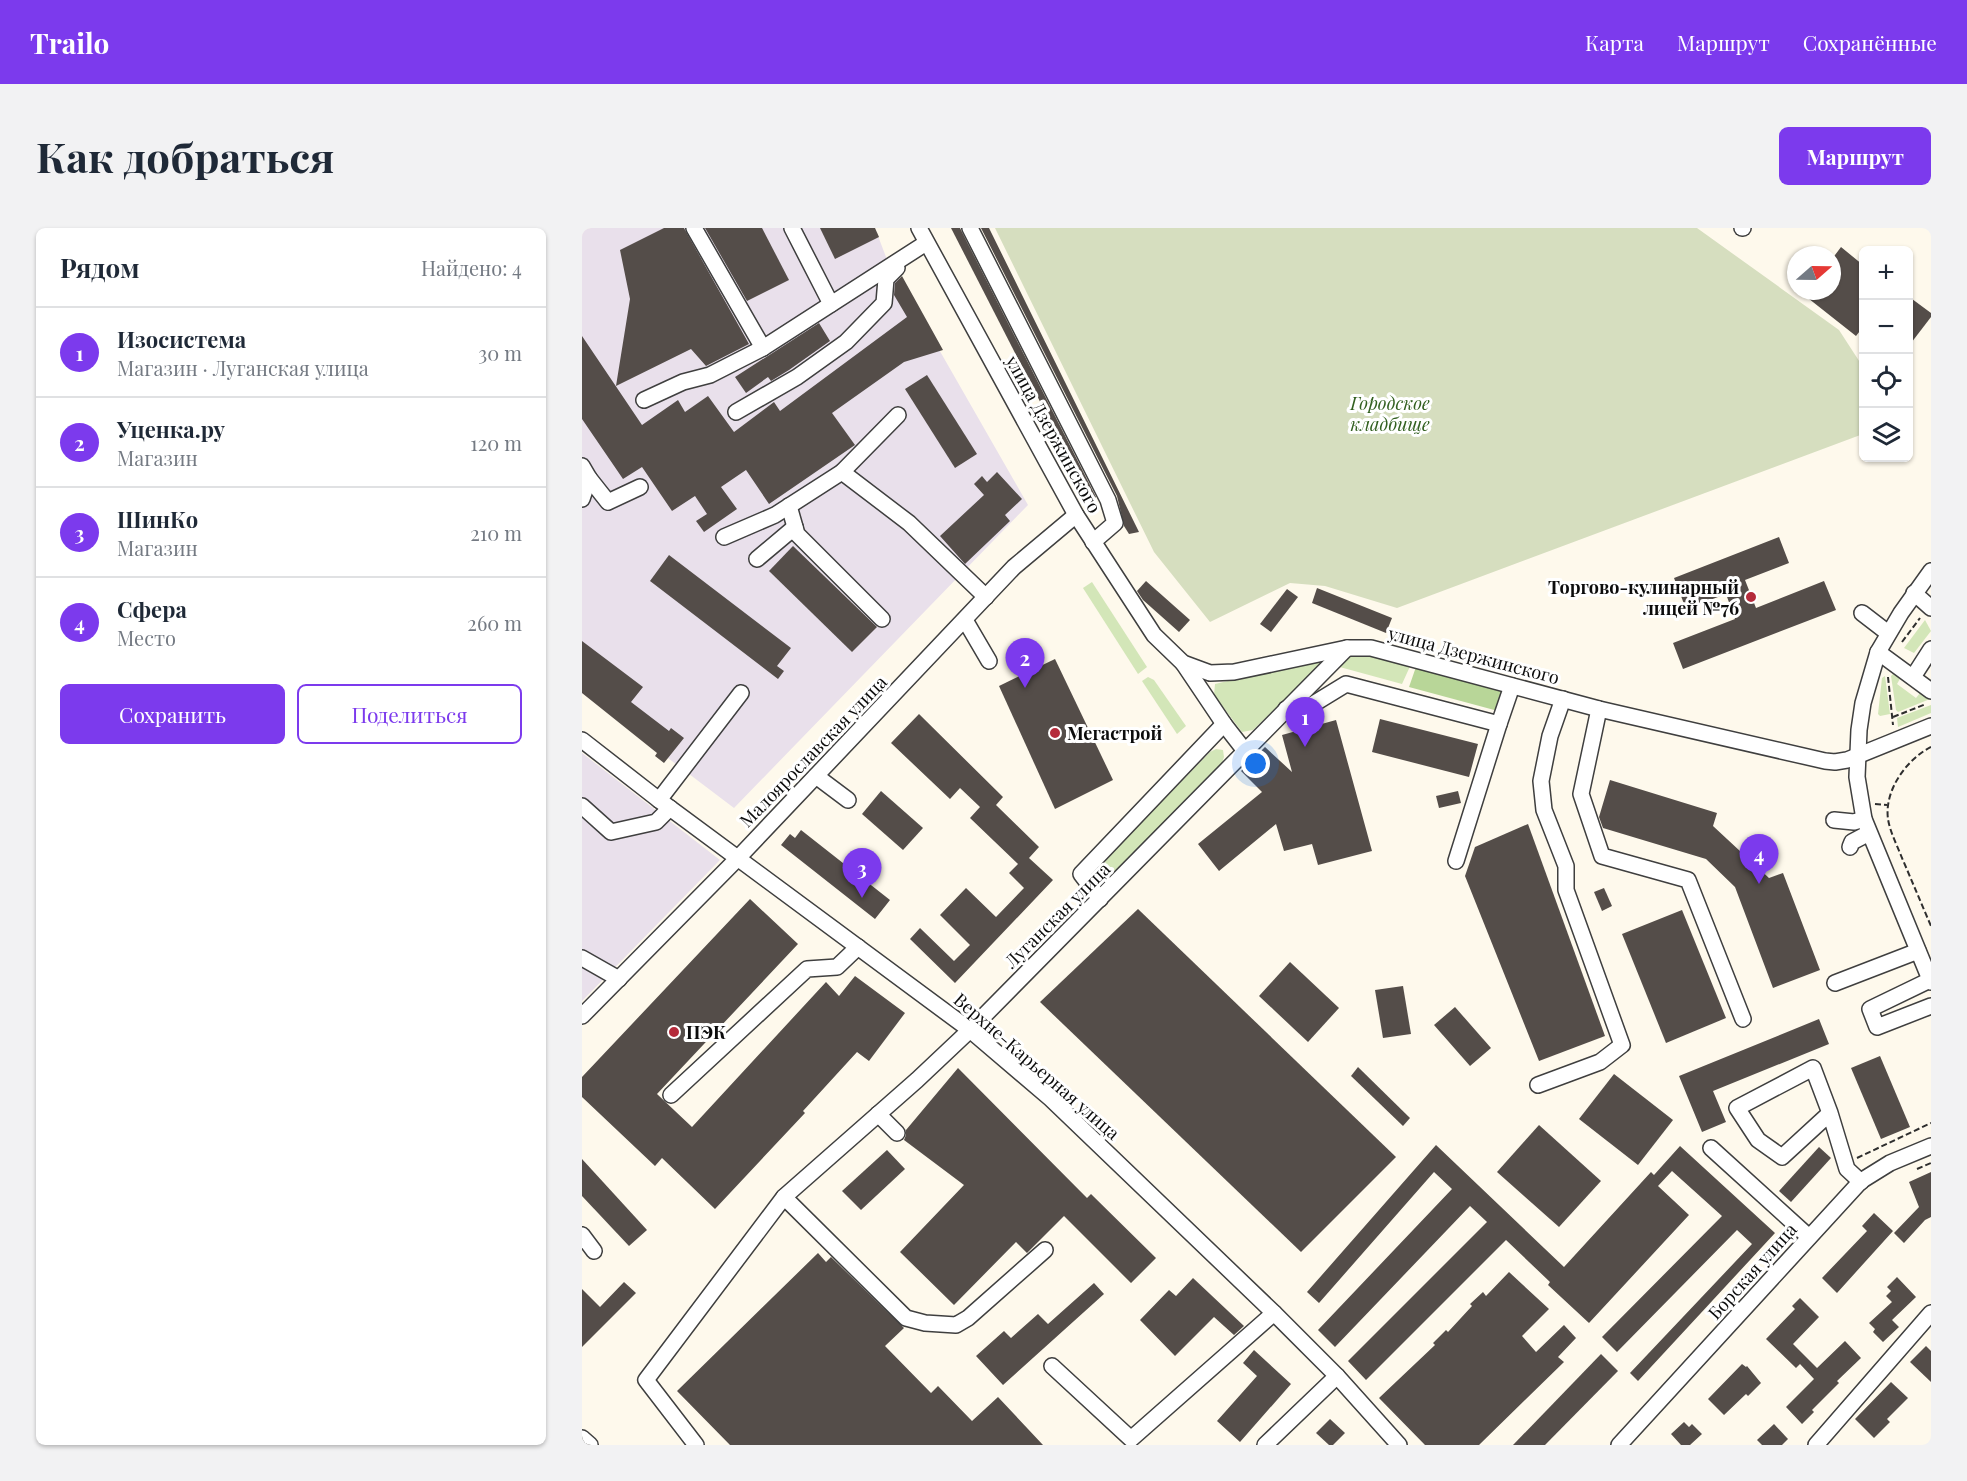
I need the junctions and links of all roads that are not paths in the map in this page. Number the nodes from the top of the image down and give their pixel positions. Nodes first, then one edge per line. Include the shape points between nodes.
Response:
1 (694, 228) edge
2 (792, 228) edge
3 (919, 228) edge
4 (970, 228) edge
5 (926, 243) junction
6 (900, 260) junction
7 (831, 304) junction
8 (763, 348) junction
9 (644, 400) dead end
10 (736, 412) dead end
11 (898, 415) dead end
12 (586, 472) edge
13 (842, 472) junction
14 (640, 487) dead end
15 (582, 498) edge
16 (789, 506) junction
17 (1076, 515) junction
18 (795, 527) junction
19 (724, 537) dead end
20 (1093, 542) junction
21 (757, 559) dead end
22 (1931, 572) edge
23 (1914, 593) junction
24 (986, 597) junction
25 (1931, 608) edge
26 (1862, 613) dead end
27 (882, 619) dead end
28 (964, 620) junction
29 (1888, 633) junction
30 (1347, 648) junction
31 (1931, 648) edge
32 (1878, 652) junction
33 (990, 661) dead end
34 (1183, 663) junction
35 (1913, 677) junction
36 (1512, 686) junction
37 (741, 693) dead end
38 (1931, 693) edge
39 (1563, 699) junction
40 (1286, 709) junction
41 (1599, 710) junction
42 (1224, 724) junction
43 (1499, 724) junction
44 (1931, 726) edge
45 (582, 741) edge
46 (1245, 751) junction
47 (1857, 756) junction
48 (816, 776) junction
49 (848, 800) dead end
50 (664, 804) junction
51 (582, 806) edge
52 (1834, 820) dead end
53 (1867, 826) junction
54 (1850, 847) dead end
55 (738, 858) junction
56 (1456, 861) dead end
57 (1100, 899) junction
58 (858, 947) junction
59 (1918, 951) junction
60 (582, 958) edge
61 (619, 979) junction
62 (1931, 981) edge
63 (1835, 982) dead end
64 (1931, 1006) edge
65 (582, 1016) edge
66 (1743, 1019) dead end
67 (970, 1030) junction
68 (1539, 1085) dead end
69 (671, 1095) dead end
70 (1830, 1113) junction
71 (878, 1114) junction
72 (897, 1133) dead end
73 (1931, 1146) edge
74 (1711, 1148) dead end
75 (1861, 1182) junction
76 (784, 1197) junction
77 (582, 1235) edge
78 (1809, 1237) junction
79 (1045, 1250) dead end
80 (594, 1251) dead end
81 (1274, 1313) junction
82 (1931, 1313) edge
83 (1052, 1366) dead end
84 (1337, 1376) junction
85 (582, 1438) edge
86 (590, 1445) edge
87 (696, 1445) edge
88 (1265, 1445) edge
89 (1399, 1445) edge
90 (1619, 1445) edge
91 (1816, 1445) edge

1 - 8 street
2 - 7 street
3 - 5 street, улица Дзержинского
4 - 20 street via 1108,500 1115,523
5 - 6 street
5 - 17 street, улица Дзержинского
6 - 7 street
6 - 10 street via 886,279 884,303 846,342 797,377
7 - 8 street
8 - 9 street via 710,375 683,382
11 - 13 street
12 - 14 street via 608,502
12 - 15 street
13 - 16 street
13 - 24 street via 909,524
16 - 18 street
16 - 19 street
17 - 20 street, улица Дзержинского
17 - 24 street, Малоярославская улица via 1014,567
18 - 21 street
18 - 27 street via 797,534
20 - 34 street, улица Дзержинского via 1154,635
22 - 23 street
23 - 25 street
23 - 29 street
24 - 28 street, Малоярославская улица
26 - 29 street
28 - 33 street
28 - 48 street, Малоярославская улица
29 - 32 street
30 - 34 street, улица Дзержинского via 1234,672 1210,673
30 - 36 street, улица Дзержинского via 1395,653
30 - 40 street, Луганская улица
31 - 35 street
32 - 35 street
32 - 47 street via 1863,703
34 - 42 street
35 - 38 street
36 - 39 street, улица Дзержинского
36 - 43 street
37 - 50 street
39 - 41 street, улица Дзержинского
39 - 68 street via 1541,781 1544,810 1566,866 1566,890 1622,1045 1600,1062
40 - 43 street via 1297,714 1346,684
40 - 46 street, Луганская улица
41 - 47 street, улица Дзержинского via 1825,761
41 - 66 street via 1581,794 1602,855 1688,880
42 - 46 street
42 - 57 street via 1081,874
43 - 56 street
44 - 47 street, улица Дзержинского
45 - 50 street, Верхне-Карьерная улица
46 - 57 street, Луганская улица
47 - 53 street via 1858,791
48 - 49 street
48 - 55 street, Малоярославская улица
50 - 51 street via 656,822 611,832
50 - 55 street, Верхне-Карьерная улица
52 - 53 street
53 - 54 street
53 - 59 street
55 - 58 street, Верхне-Карьерная улица
55 - 61 street, Малоярославская улица
57 - 67 street, Луганская улица
58 - 67 street, Верхне-Карьерная улица
58 - 69 street via 837,967 807,969
59 - 62 street
59 - 63 street
60 - 61 street
61 - 65 street, Малоярославская улица
62 - 64 street via 1870,1009 1877,1027
67 - 71 street, Луганская улица
67 - 81 street, Верхне-Карьерная улица via 1051,1099
70 - 70 street via 1813,1068 1737,1108 1758,1140 1782,1157
70 - 75 street via 1847,1169
71 - 72 street
71 - 76 street, Луганская улица
73 - 75 street, Борская улица via 1890,1163
74 - 78 street
75 - 78 street, Борская улица
76 - 79 street via 906,1318 925,1323 956,1325 968,1318
76 - 87 street, Луганская улица via 646,1380
77 - 80 street
78 - 90 street, Борская улица
81 - 83 street via 1131,1439
81 - 84 street, Верхне-Карьерная улица
82 - 91 street
84 - 88 street
84 - 89 street, Верхне-Карьерная улица
85 - 86 street

